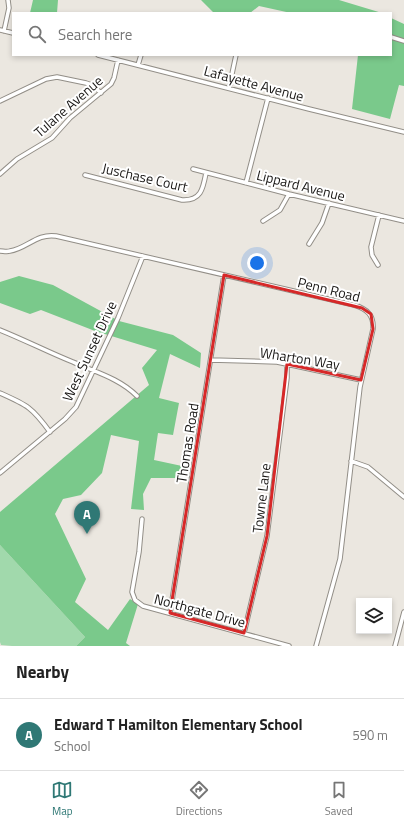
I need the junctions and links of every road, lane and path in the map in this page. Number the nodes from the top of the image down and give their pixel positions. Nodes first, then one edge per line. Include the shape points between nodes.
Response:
1 (8, 0) edge
2 (2, 30) edge
3 (12, 33) edge
4 (392, 37) edge
5 (404, 41) edge
6 (102, 56) edge
7 (141, 56) edge
8 (236, 56) edge
9 (118, 60) junction
10 (138, 65) junction
11 (229, 88) junction
12 (101, 93) junction
13 (268, 98) junction
14 (0, 101) edge
15 (404, 132) edge
16 (193, 169) dead end
17 (206, 173) junction
18 (0, 174) edge
19 (85, 175) dead end
20 (246, 183) junction
21 (289, 194) junction
22 (329, 203) junction
23 (379, 215) junction
24 (263, 221) dead end
25 (404, 221) edge
26 (309, 244) dead end
27 (0, 251) edge
28 (143, 256) junction
29 (378, 265) dead end
30 (224, 275) junction
31 (0, 330) edge
32 (211, 360) junction
33 (287, 364) junction
34 (94, 371) junction
35 (361, 380) junction
36 (0, 392) edge
37 (137, 396) dead end
38 (50, 432) junction
39 (351, 461) junction
40 (0, 473) edge
41 (404, 497) edge
42 (142, 519) dead end
43 (404, 612) edge
44 (170, 613) junction
45 (244, 633) junction
46 (290, 646) edge
47 (316, 646) edge
48 (395, 646) edge

1 - 2 street via 9,9
2 - 3 street
4 - 5 street
6 - 9 street, Lafayette Avenue
7 - 10 street
8 - 11 street
9 - 10 street, Lafayette Avenue
9 - 12 street, Tulane Avenue via 111,84
10 - 11 street, Lafayette Avenue
11 - 13 street, Lafayette Avenue
12 - 14 street via 92,85 57,77
12 - 18 street, Tulane Avenue via 70,118 52,138 17,158
13 - 15 street, Lafayette Avenue
13 - 20 street
16 - 17 street, Lippard Avenue
17 - 19 street, Juschase Court via 199,195 190,200
17 - 20 street, Lippard Avenue
20 - 21 street, Lippard Avenue
21 - 22 street, Lippard Avenue
21 - 24 street via 280,210
22 - 23 street, Lippard Avenue
22 - 26 street via 322,223
23 - 25 street, Lippard Avenue
23 - 29 street via 372,247 372,255
27 - 28 street, Penn Road via 10,251 33,240 52,236
28 - 30 street, Penn Road
28 - 34 street, West Sunset Drive
30 - 32 street, Thomas Road
30 - 35 street, Penn Road via 354,305 368,312 373,329
31 - 34 street
32 - 33 street, Wharton Way
32 - 44 street, Thomas Road
33 - 35 street, Wharton Way
33 - 45 street, Towne Lane via 267,536
34 - 37 street via 124,384
34 - 38 street, West Sunset Drive via 76,407
35 - 39 street, Penn Road
36 - 38 street via 30,408
38 - 40 street, West Sunset Drive
39 - 41 street via 368,467
39 - 47 street, Penn Road via 340,559
42 - 44 street, Northgate Drive via 132,592 135,600 143,606
43 - 48 street
44 - 45 street, Northgate Drive
45 - 46 street, Northgate Drive

